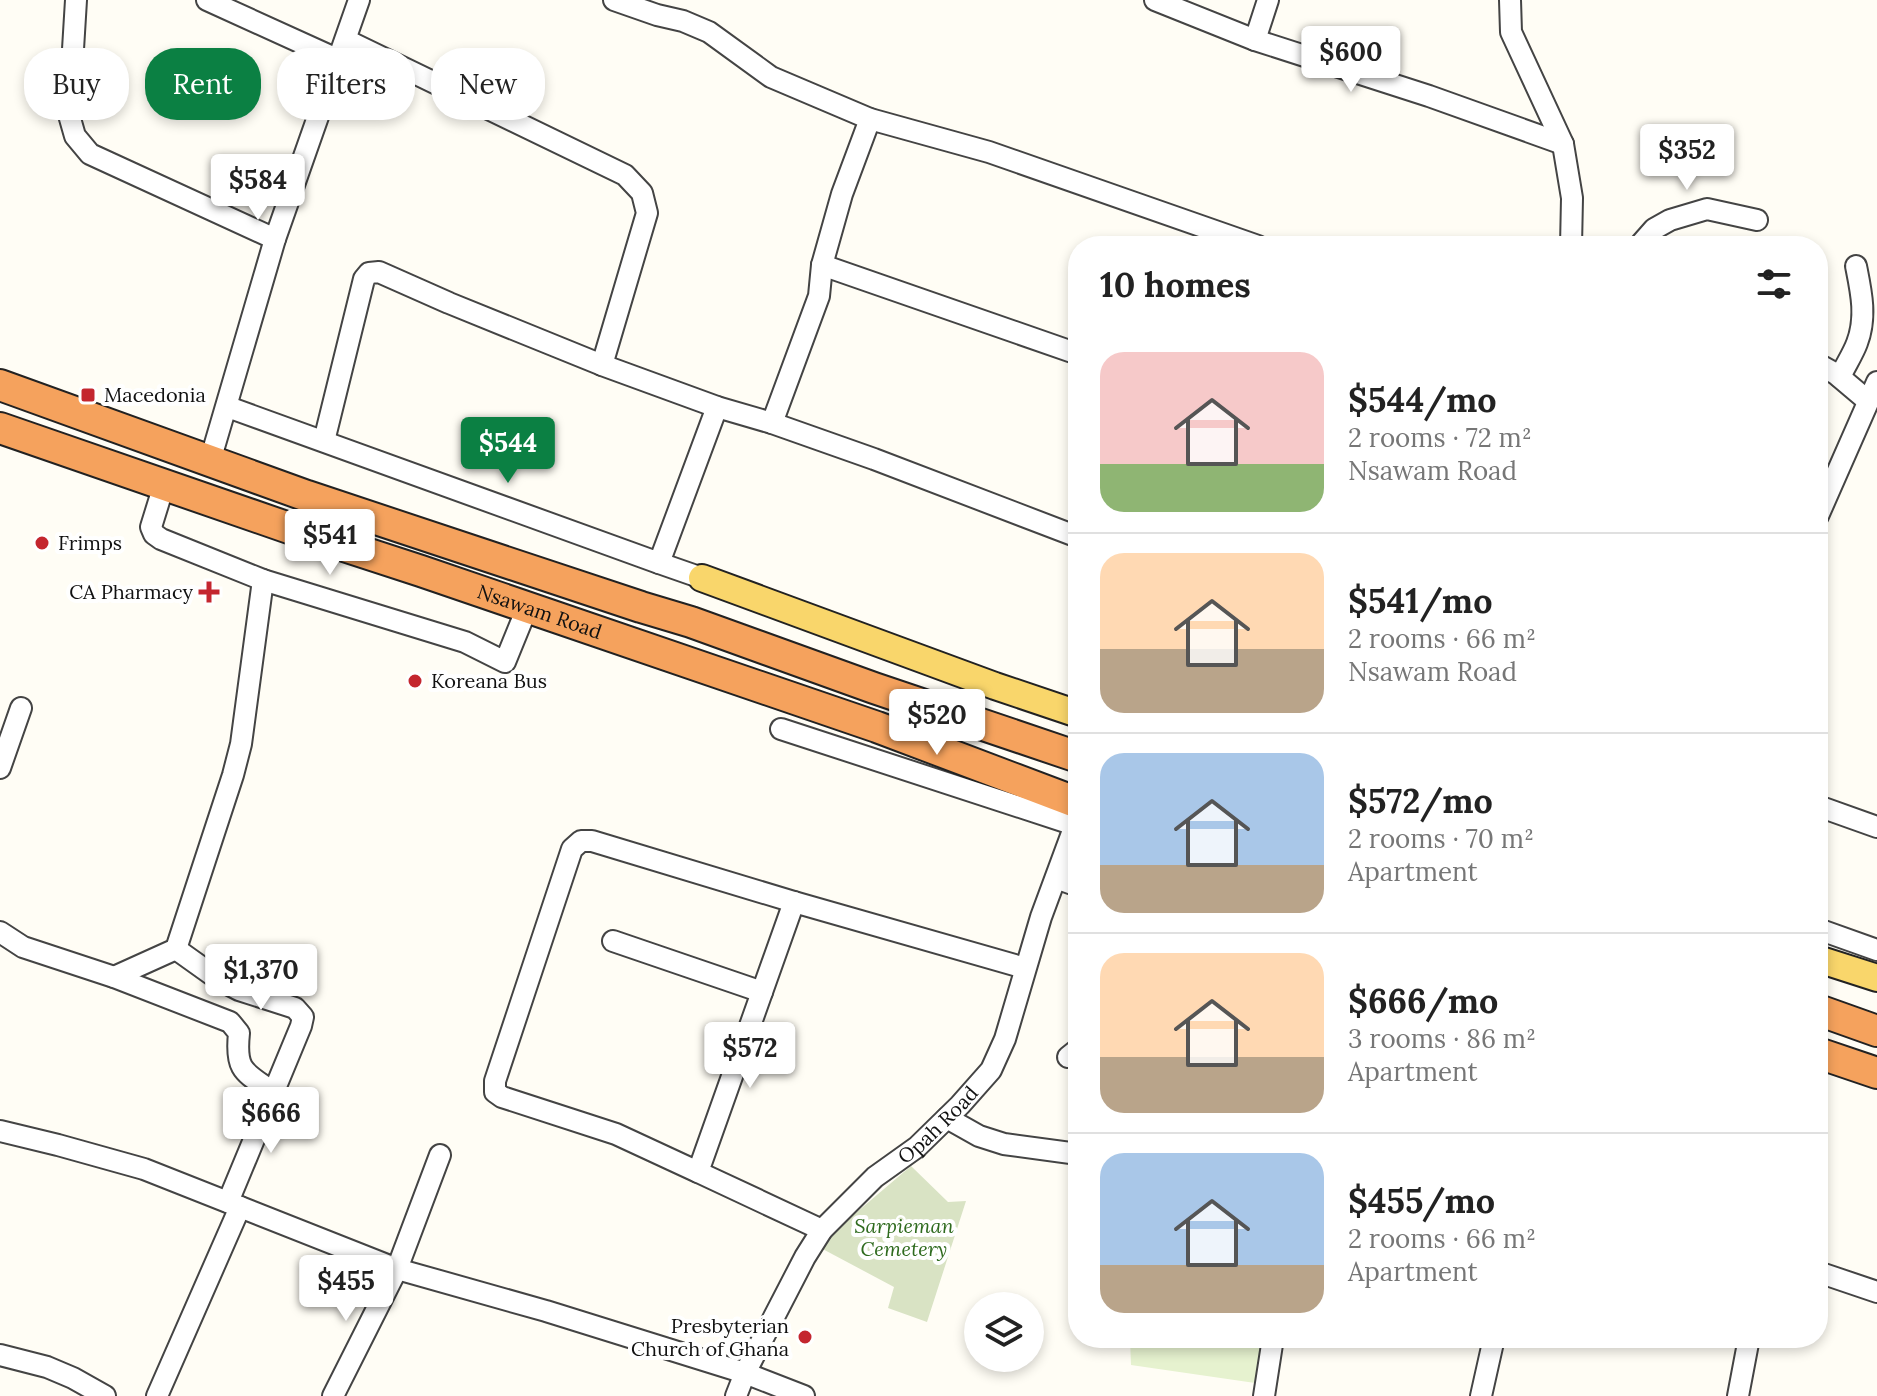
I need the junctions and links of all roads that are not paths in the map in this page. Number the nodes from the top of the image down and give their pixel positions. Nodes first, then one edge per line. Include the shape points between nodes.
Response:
1 (76, 0) edge
2 (207, 0) edge
3 (359, 0) edge
4 (614, 0) edge
5 (1155, 0) edge
6 (1268, 0) edge
7 (1510, 0) edge
8 (346, 40) junction
9 (1255, 40) junction
10 (313, 48) edge
11 (343, 48) edge
12 (870, 119) junction
13 (318, 120) edge
14 (1563, 144) junction
15 (1757, 220) dead end
16 (1229, 236) edge
17 (1571, 236) edge
18 (1648, 236) edge
19 (275, 239) junction
20 (822, 265) junction
21 (1856, 266) dead end
22 (1068, 351) edge
23 (602, 365) junction
24 (1828, 370) edge
25 (1840, 377) junction
26 (0, 385) edge
27 (1873, 391) edge
28 (228, 407) junction
29 (717, 407) junction
30 (772, 423) junction
31 (0, 428) edge
32 (324, 441) junction
33 (210, 461) junction
34 (164, 485) junction
35 (1828, 493) edge
36 (1068, 533) edge
37 (659, 563) junction
38 (702, 578) joint
39 (263, 580) junction
40 (527, 608) junction
41 (21, 708) dead end
42 (1068, 711) edge
43 (781, 729) dead end
44 (1068, 754) edge
45 (0, 768) edge
46 (1828, 810) edge
47 (1068, 814) edge
48 (1068, 815) edge
49 (1877, 827) edge
50 (1068, 844) edge
51 (1056, 878) junction
52 (1068, 882) edge
53 (794, 902) junction
54 (0, 932) edge
55 (1828, 933) edge
56 (613, 941) dead end
57 (176, 949) junction
58 (1877, 950) edge
59 (1828, 962) edge
60 (1025, 968) junction
61 (114, 977) junction
62 (1877, 978) edge
63 (239, 990) junction
64 (762, 992) junction
65 (1828, 1014) edge
66 (1877, 1031) edge
67 (239, 1033) junction
68 (1828, 1056) edge
69 (1877, 1073) edge
70 (273, 1092) junction
71 (947, 1118) junction
72 (0, 1131) edge
73 (1068, 1153) edge
74 (440, 1155) dead end
75 (698, 1172) junction
76 (234, 1204) junction
77 (822, 1230) junction
78 (397, 1269) junction
79 (1828, 1275) edge
80 (1877, 1292) edge
81 (1271, 1348) edge
82 (1492, 1348) edge
83 (1747, 1348) edge
84 (0, 1355) edge
85 (745, 1373) junction
86 (105, 1396) edge
87 (157, 1396) edge
88 (333, 1396) edge
89 (736, 1396) edge
90 (804, 1396) edge
91 (1264, 1396) edge
92 (1481, 1396) edge
93 (1738, 1396) edge

1 - 19 street via 69,115 75,136 90,154
2 - 10 street
3 - 8 street
4 - 12 street via 709,32 771,77
5 - 9 street
6 - 9 street
7 - 14 street via 1511,32
8 - 11 street
8 - 23 street via 625,175 642,193 647,213
9 - 14 street
12 - 16 street via 989,152
12 - 20 street
13 - 19 street
14 - 17 street via 1572,198
15 - 18 street via 1707,209 1670,220
19 - 28 street
20 - 22 street
20 - 30 street via 819,296
21 - 25 street via 1863,300 1861,327
23 - 29 street
23 - 32 street via 379,272 369,273
24 - 25 street
25 - 27 street
26 - 33 highway, Nsawam Road
27 - 35 street
28 - 32 street
28 - 33 street
29 - 30 street
29 - 37 street
30 - 36 street
31 - 34 highway, Nsawam Road
32 - 37 street
33 - 44 highway, Nsawam Road
34 - 39 street via 151,527 154,534
34 - 40 highway, Nsawam Road
37 - 38 street
38 - 42 main road
39 - 40 street via 465,642 505,662
39 - 57 street via 241,744
40 - 47 highway, Nsawam Road via 863,722
41 - 45 street
43 - 48 street
46 - 49 street
50 - 51 street, Opah Road
51 - 52 street
51 - 60 street, Opah Road
53 - 60 street
53 - 64 street
53 - 75 street via 592,841 581,841 572,849 495,1092 616,1134
54 - 61 street via 23,947
55 - 58 street
56 - 64 street
57 - 61 street
57 - 63 street
59 - 62 main road
60 - 71 street, Opah Road via 991,1070
61 - 67 street via 230,1022
63 - 67 street
63 - 70 street via 295,1008 303,1017
64 - 75 street
65 - 66 highway
67 - 70 street via 237,1051 244,1072
68 - 69 highway
70 - 76 street
71 - 73 street via 1004,1144
71 - 77 street, Opah Road via 875,1177
72 - 76 street via 144,1169
74 - 78 street
75 - 77 street
76 - 78 street
76 - 87 street
77 - 85 street, Opah Road
78 - 85 street
78 - 88 street
79 - 80 street
81 - 91 street
82 - 92 street
83 - 93 street
84 - 86 street via 47,1367
85 - 89 street, Opah Road
85 - 90 street

